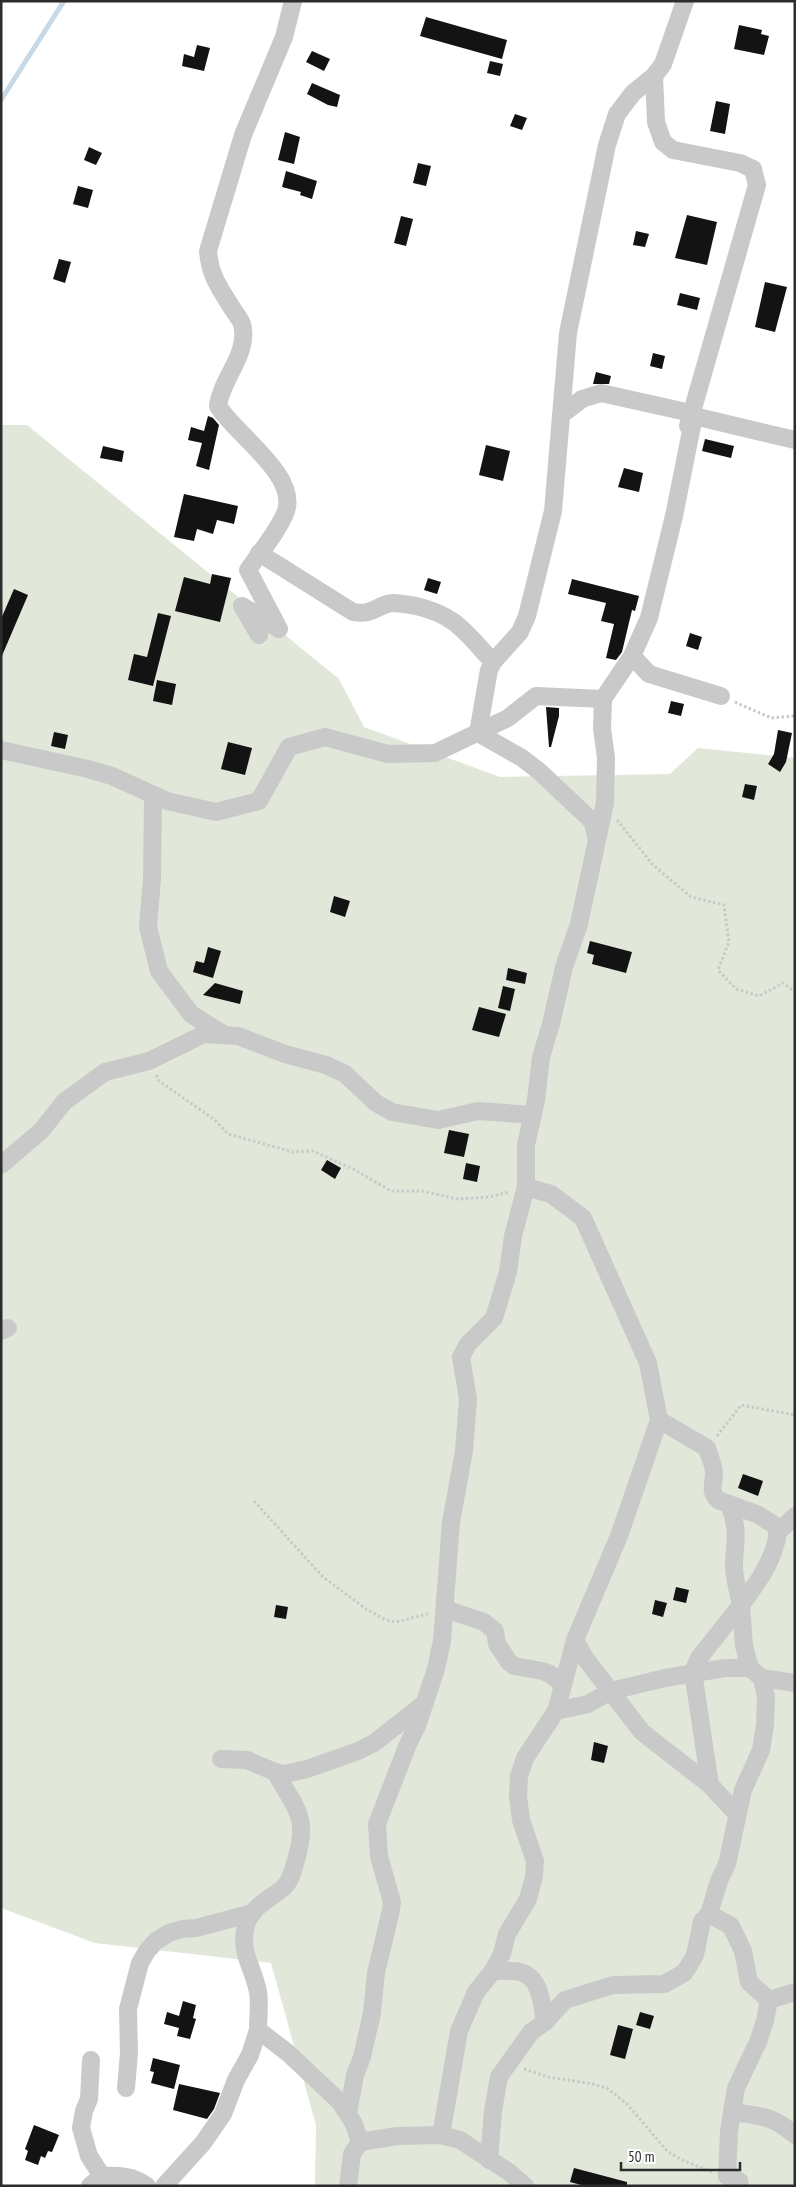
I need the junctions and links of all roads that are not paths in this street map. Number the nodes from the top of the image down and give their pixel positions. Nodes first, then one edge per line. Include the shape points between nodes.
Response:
1 (293, 1) edge
2 (685, 1) edge
3 (654, 76) junction
4 (691, 413) junction
5 (561, 414) junction
6 (795, 440) edge
7 (259, 553) junction
8 (648, 618) junction
9 (259, 635) dead end
10 (632, 656) junction
11 (492, 662) junction
12 (721, 696) road end
13 (602, 699) junction
14 (478, 733) junction
15 (1, 750) edge
16 (153, 795) junction
17 (596, 838) junction
18 (226, 1035) junction
19 (533, 1115) junction
20 (1, 1165) edge
21 (526, 1186) junction
22 (658, 1420) junction
23 (730, 1506) junction
24 (795, 1516) edge
25 (778, 1532) junction
26 (741, 1605) junction
27 (445, 1609) junction
28 (575, 1640) junction
29 (693, 1672) junction
30 (756, 1673) junction
31 (795, 1683) edge
32 (562, 1684) junction
33 (611, 1691) junction
34 (425, 1703) junction
35 (556, 1711) junction
36 (221, 1758) dead end
37 (274, 1772) junction
38 (710, 1785) junction
39 (737, 1814) junction
40 (253, 1913) junction
41 (709, 1914) junction
42 (493, 1971) junction
43 (795, 1992) edge
44 (769, 2000) junction
45 (545, 2022) junction
46 (258, 2030) junction
47 (91, 2060) dead end
48 (126, 2088) dead end
49 (732, 2112) junction
50 (348, 2113) junction
51 (441, 2135) junction
52 (795, 2135) edge
53 (360, 2142) junction
54 (489, 2160) junction
55 (96, 2181) edge
56 (734, 2181) edge
57 (147, 2186) edge
58 (164, 2186) edge
59 (348, 2186) edge
60 (525, 2186) edge

1 - 7 street via 284,37 243,135 208,251 210,269 242,324 239,354 219,395 218,406 279,476 287,494 286,510
2 - 3 street via 663,64
3 - 4 street via 656,122 663,142 673,150 740,163 753,169 757,184
3 - 5 street via 633,93 617,114 607,145 568,332
4 - 5 street via 601,393 582,400
4 - 8 street
5 - 11 street via 553,511 528,616 520,632
6 - 8 street via 694,416 674,516
7 - 9 street via 248,570 279,629 242,606
7 - 11 street via 353,612 368,613 394,603 437,611 462,629
8 - 10 street
10 - 12 street via 649,674
10 - 13 street
11 - 14 street
13 - 14 street via 536,696 508,718
13 - 17 street via 605,803
14 - 16 street via 434,753 388,754 325,737 290,747 259,801 216,812
14 - 17 street via 540,772 592,822
15 - 16 street via 112,776
16 - 18 street via 148,927 159,971 191,1014
17 - 19 street via 579,924 564,967 541,1057
18 - 19 street via 238,1036 345,1074 376,1103 392,1112 438,1120 478,1111
18 - 20 street via 204,1034 149,1061 105,1072 64,1102 41,1131
19 - 21 street via 526,1145
21 - 22 street via 551,1194 583,1218 648,1363
21 - 27 street via 508,1272 494,1318 468,1344 461,1357 468,1399 464,1451 451,1522
22 - 23 street via 707,1448 714,1471 711,1490 718,1500
22 - 28 street via 619,1536
23 - 25 street via 769,1521
23 - 26 street via 736,1524 734,1566
24 - 25 street
25 - 26 street via 766,1570
26 - 29 street via 699,1658
26 - 30 street via 744,1646
27 - 32 street via 484,1622 495,1631 497,1644 514,1666 542,1671
27 - 34 street via 440,1650
28 - 32 street
28 - 33 street
29 - 30 street via 725,1668
29 - 33 street
29 - 38 street
30 - 31 street
30 - 39 street via 766,1697 765,1726 760,1750
32 - 35 street
33 - 35 street via 588,1704
33 - 38 street via 642,1732
34 - 37 street via 381,1737 358,1750 306,1769 285,1774
34 - 50 street via 377,1824 378,1856 392,1902 391,1916
35 - 42 street via 525,1758 520,1776 521,1820 535,1861 534,1877 528,1899 507,1934
36 - 37 street via 247,1760
37 - 40 street via 298,1810 302,1834 291,1877
38 - 39 street
39 - 41 street via 726,1864
40 - 46 street via 247,1922 243,1950 258,1994
40 - 48 street via 169,1933 147,1951 140,1963 128,2009
41 - 44 street via 730,1926 743,1951 749,1982
41 - 45 street via 702,1921 695,1955 684,1973 664,1984 614,1985 565,2000
42 - 45 street via 521,1972 532,1978
42 - 51 street via 476,1992 459,2031
43 - 44 street
44 - 49 street via 758,2042 736,2088
45 - 54 street via 531,2032 499,2077
46 - 50 street via 300,2064
46 - 58 street via 223,2114 203,2143
47 - 55 street via 89,2100 81,2128
49 - 52 street via 772,2119
49 - 56 street
50 - 53 street
51 - 53 street via 397,2136
51 - 54 street via 460,2140
53 - 59 street via 352,2154
54 - 60 street
55 - 57 street via 114,2175 133,2178

